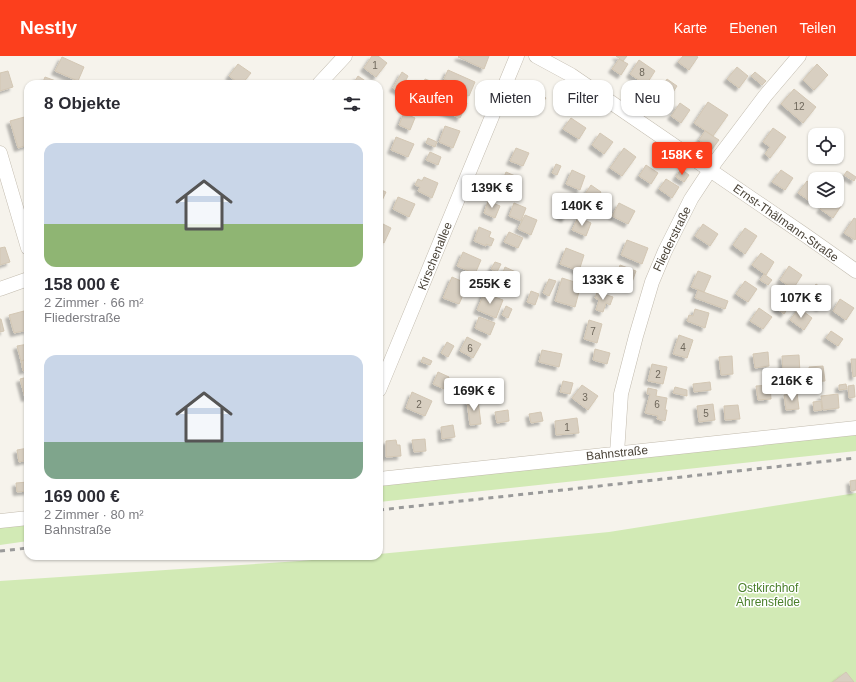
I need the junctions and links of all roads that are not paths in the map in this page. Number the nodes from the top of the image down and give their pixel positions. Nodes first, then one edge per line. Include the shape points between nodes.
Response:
1 (345, 56) edge
2 (517, 56) edge
3 (536, 56) edge
4 (799, 56) edge
5 (323, 80) edge
6 (0, 153) edge
7 (710, 170) junction
8 (24, 234) edge
9 (856, 271) edge
10 (24, 280) edge
11 (0, 289) edge
12 (383, 380) edge
13 (856, 428) edge
14 (617, 453) junction
15 (383, 479) edge
16 (24, 518) edge
17 (0, 521) edge

1 - 5 street
2 - 12 street, Kirschenallee
3 - 7 street, Ernst-Thälmann-Straße via 571,76
4 - 7 street, Fliederstraße via 744,123
6 - 8 street
7 - 9 street, Ernst-Thälmann-Straße
7 - 14 street, Fliederstraße via 683,214 652,282 620,394
10 - 11 street
13 - 14 street, Bahnstraße
14 - 15 street, Bahnstraße
16 - 17 street

